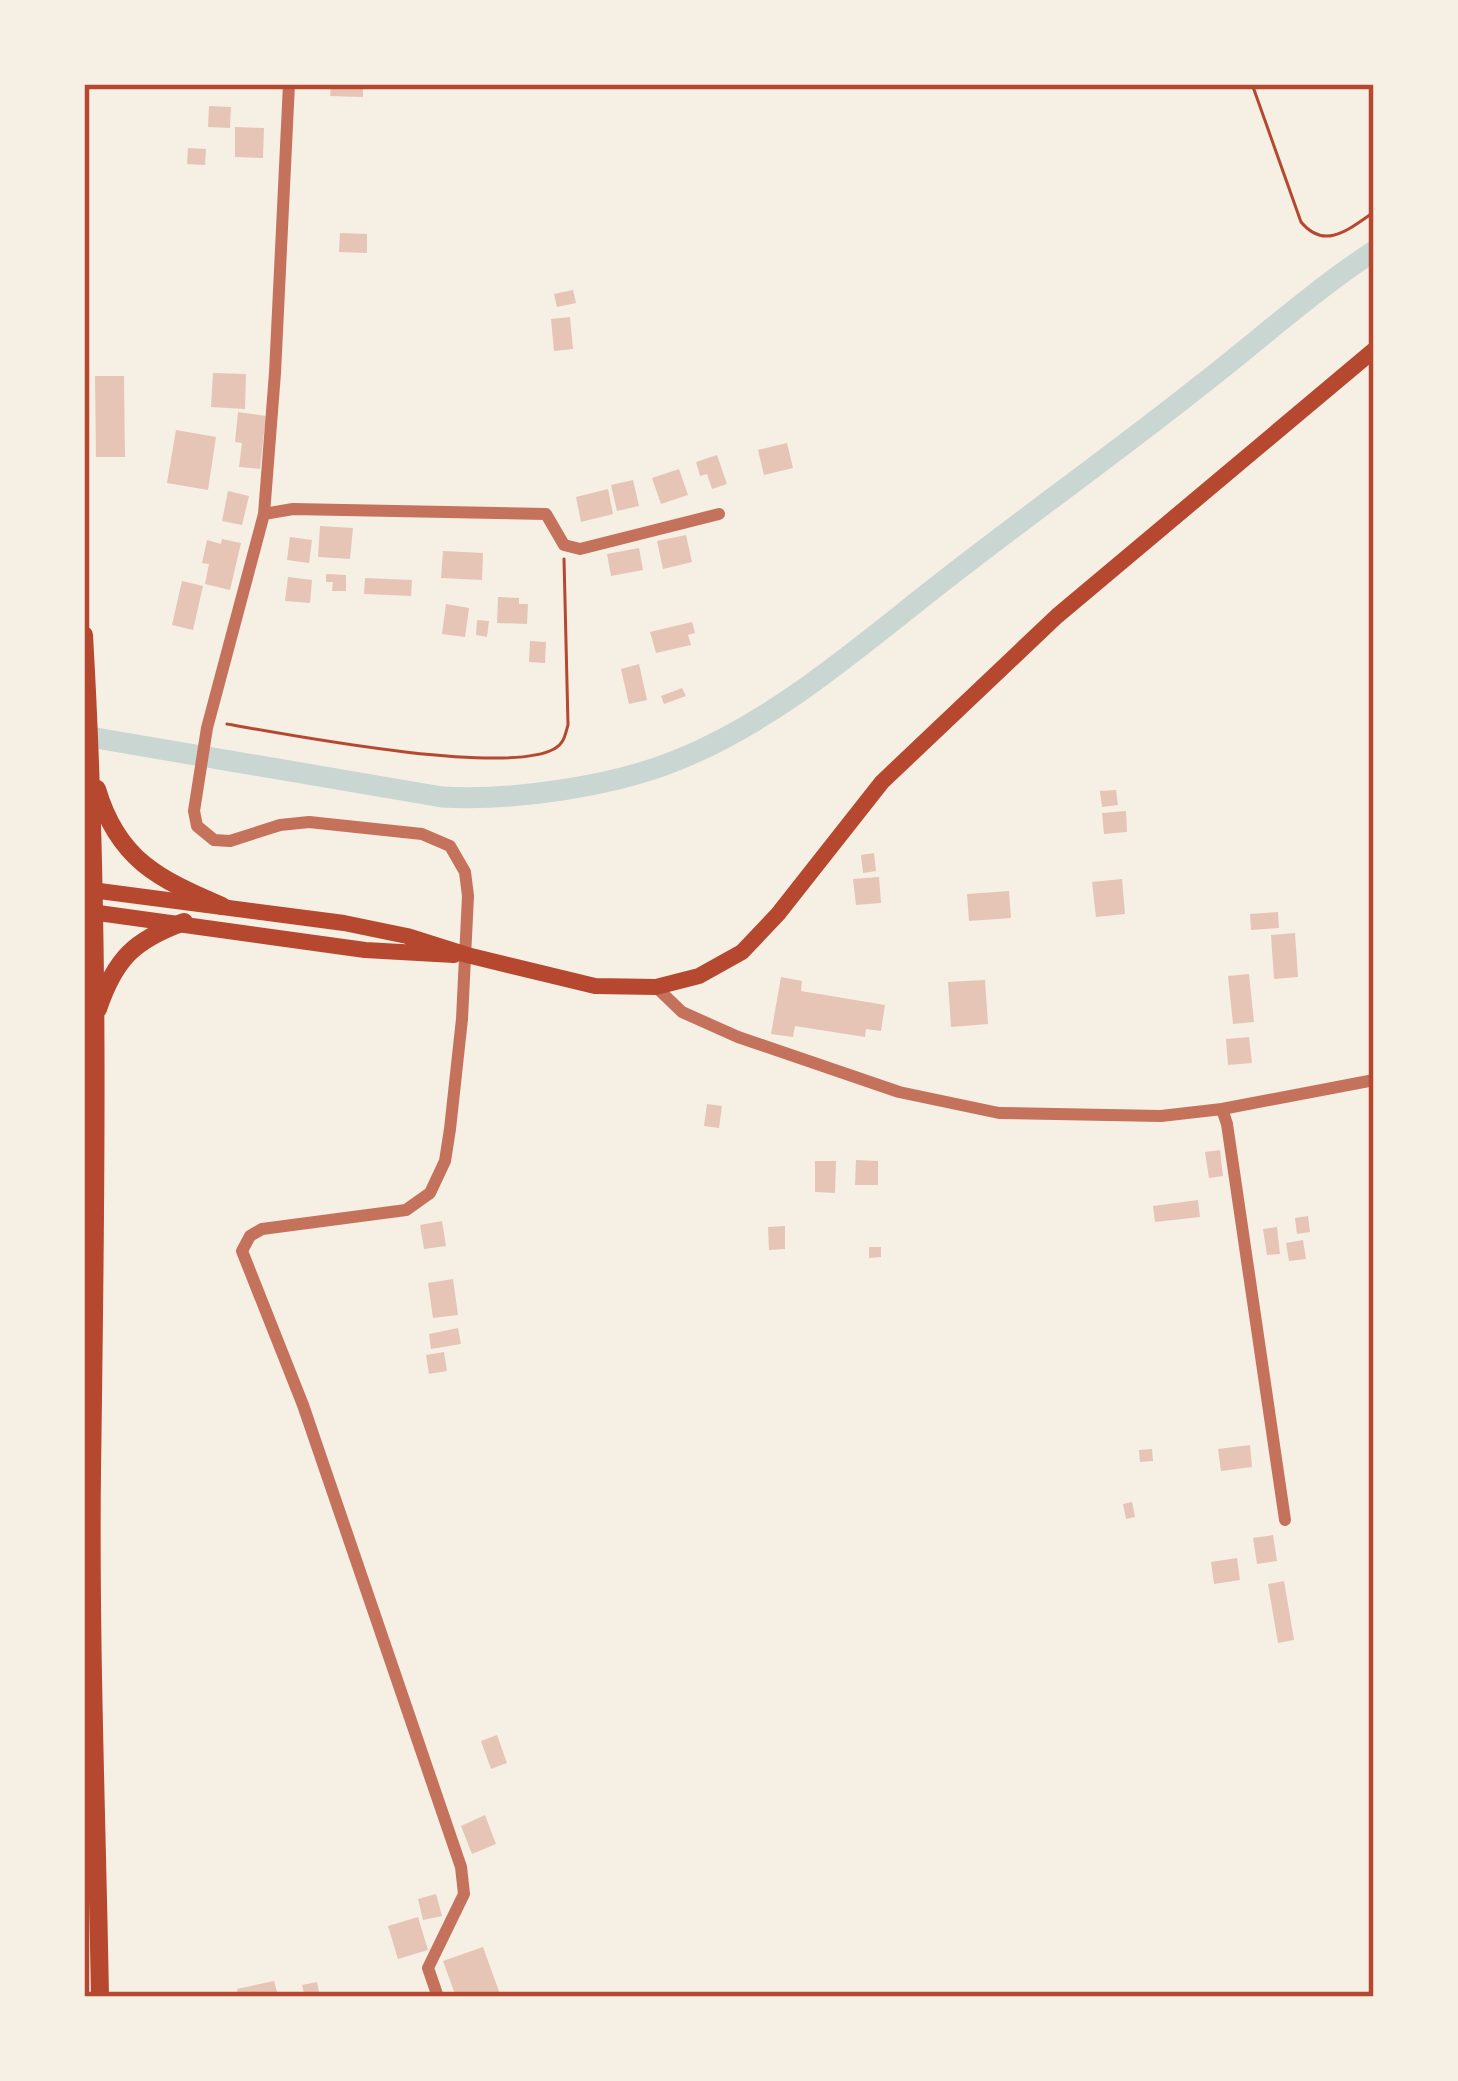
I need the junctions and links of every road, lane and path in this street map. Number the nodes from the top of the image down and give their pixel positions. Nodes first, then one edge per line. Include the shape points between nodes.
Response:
1 (289, 84) edge
2 (1252, 84) edge
3 (1374, 212) edge
4 (1374, 350) edge
5 (264, 514) junction
6 (719, 514) dead end
7 (563, 545) junction
8 (84, 635) edge
9 (208, 724) junction
10 (88, 755) junction
11 (89, 890) edge
12 (222, 906) junction
13 (89, 912) edge
14 (184, 922) junction
15 (466, 956) junction
16 (656, 987) junction
17 (95, 1020) junction
18 (1374, 1079) edge
19 (1222, 1109) junction
20 (84, 1406) edge
21 (92, 1473) junction
22 (1285, 1520) dead end
23 (100, 1997) edge
24 (438, 1997) edge

1 - 5 street
2 - 3 path via 1311,235 1344,232
4 - 16 main road via 1057,616 898,767 742,952 699,976
5 - 7 street via 546,514
5 - 9 street
6 - 7 street via 580,549
7 - 9 path via 568,725 553,750 476,757
8 - 10 main road
9 - 15 street via 197,826 230,841 308,822 422,834 450,846 465,872
10 - 11 main road
10 - 12 main road via 122,845 149,871
11 - 12 main road
11 - 13 main road
12 - 15 main road via 407,936
13 - 14 main road
13 - 17 main road
14 - 15 main road via 365,950
14 - 17 main road via 125,956
15 - 16 main road via 595,986
15 - 24 street via 450,1129 430,1193 406,1210 262,1228 242,1251 461,1867 464,1894 428,1968
16 - 19 street via 682,1012 738,1037 946,1103 1058,1117
17 - 21 main road
18 - 19 street
19 - 22 street
20 - 21 main road
21 - 23 main road

